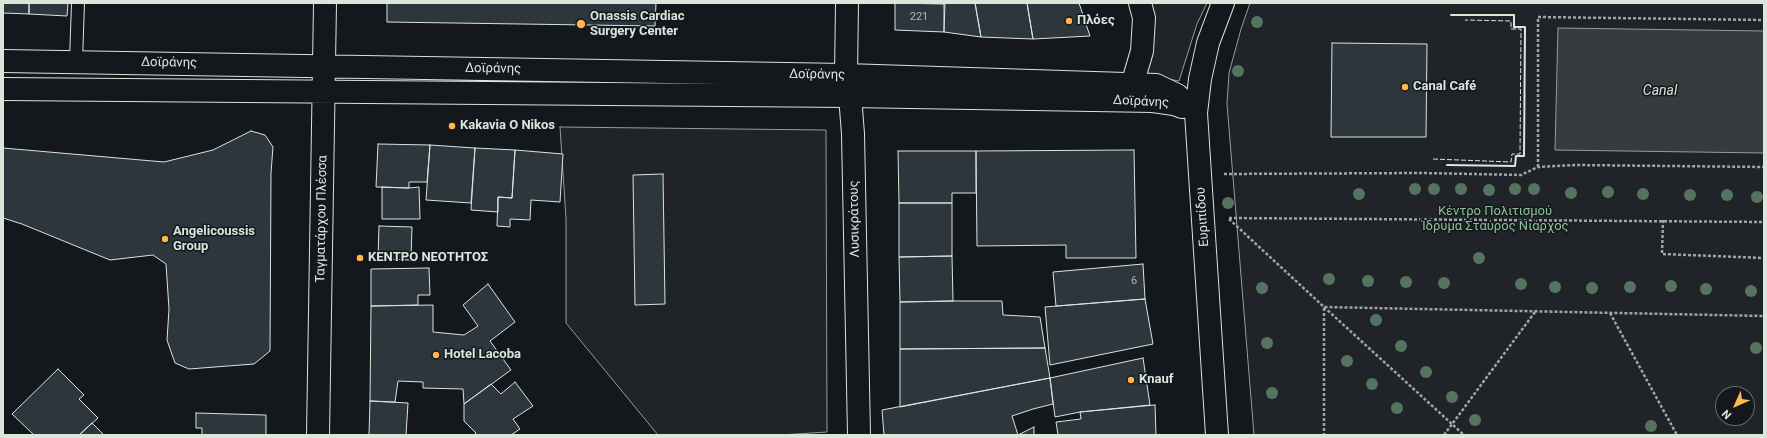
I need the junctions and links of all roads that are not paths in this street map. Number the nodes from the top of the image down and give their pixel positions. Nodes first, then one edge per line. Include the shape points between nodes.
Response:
1 (78, 3) edge
2 (325, 3) edge
3 (847, 3) edge
4 (1140, 3) edge
5 (1223, 3) edge
6 (3, 61) edge
7 (76, 61) junction
8 (324, 66) junction
9 (846, 75) junction
10 (1132, 85) junction
11 (3, 89) edge
12 (324, 92) junction
13 (850, 96) junction
14 (1196, 113) junction
15 (318, 435) edge
16 (859, 435) edge
17 (1217, 435) edge

1 - 7 lane
2 - 8 street, Ταγματάρχου Πλέσσα
3 - 9 street, Λυσικράτους
4 - 10 street via 1144,18 1142,51
5 - 14 street, Ευριπίδου via 1208,44
6 - 7 street, Δοϊράνης
7 - 8 street, Δοϊράνης
8 - 9 street, Δοϊράνης
8 - 12 street, Ταγματάρχου Πλέσσα
9 - 10 street, Δοϊράνης
9 - 13 street, Λυσικράτους
10 - 14 street, Δοϊράνης via 1156,86 1177,95
11 - 12 street, Δοϊράνης
12 - 13 street, Δοϊράνης
12 - 15 street, Ταγματάρχου Πλέσσα
13 - 14 street, Δοϊράνης via 1153,101 1174,104
13 - 16 street, Λυσικράτους
14 - 17 street, Ευριπίδου

